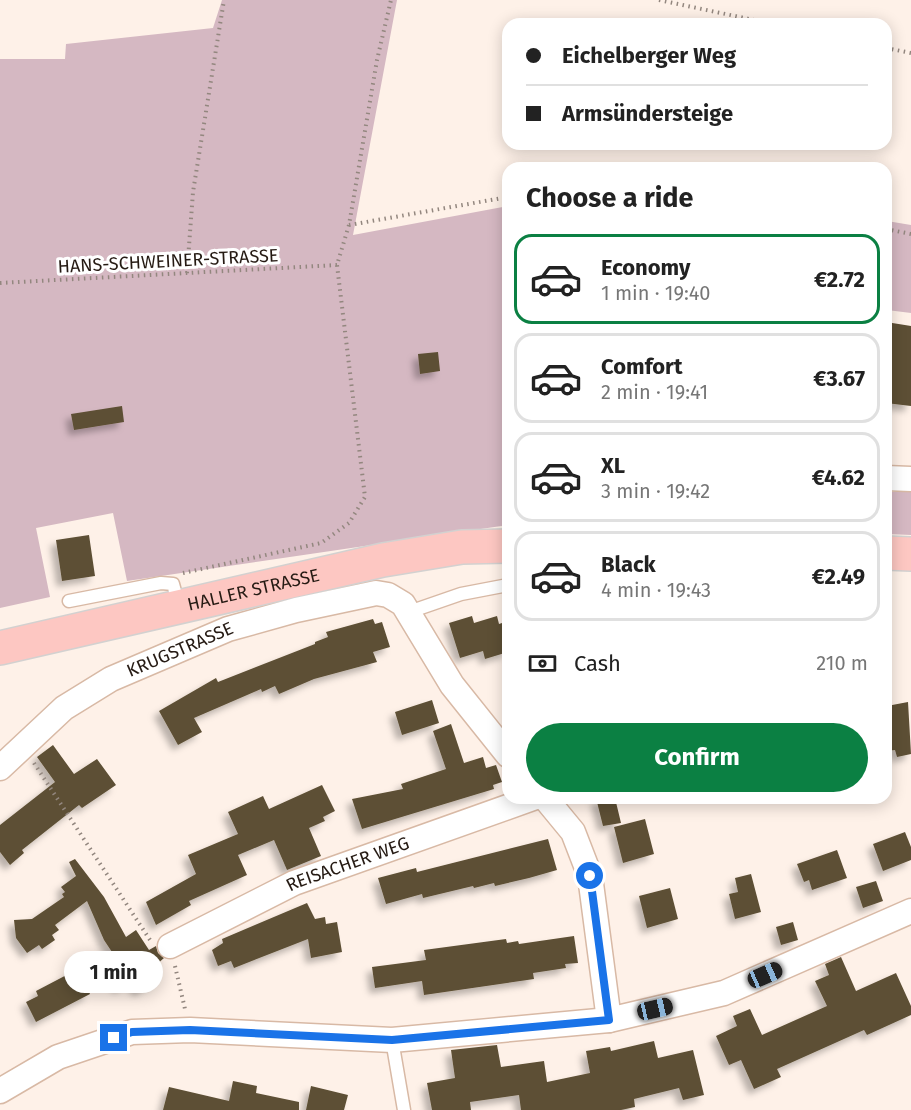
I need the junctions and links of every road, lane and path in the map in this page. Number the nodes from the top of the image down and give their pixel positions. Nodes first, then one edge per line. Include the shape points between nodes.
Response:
1 (224, 0) edge
2 (391, 0) edge
3 (659, 0) edge
4 (744, 18) edge
5 (892, 49) edge
6 (911, 53) edge
7 (502, 198) edge
8 (349, 225) junction
9 (892, 230) edge
10 (911, 234) edge
11 (337, 265) junction
12 (187, 273) junction
13 (0, 283) edge
14 (892, 478) edge
15 (911, 479) edge
16 (502, 546) edge
17 (892, 553) edge
18 (911, 554) edge
19 (502, 586) edge
20 (176, 595) junction
21 (69, 601) dead end
22 (409, 612) junction
23 (0, 648) edge
24 (22, 746) junction
25 (502, 747) edge
26 (0, 768) edge
27 (516, 804) edge
28 (550, 804) edge
29 (911, 911) edge
30 (170, 946) junction
31 (609, 1020) junction
32 (190, 1030) junction
33 (392, 1040) junction
34 (0, 1090) edge
35 (404, 1110) edge

1 - 12 path via 194,192
2 - 8 path
3 - 4 path
5 - 6 path
7 - 8 path
8 - 11 path
9 - 10 path
11 - 12 path, HANS-SCHWEINER-STRASSE
11 - 20 path via 365,497 349,523 321,543 179,574
12 - 13 path, HANS-SCHWEINER-STRASSE
14 - 15 street
16 - 20 main road, HALLER STRASSE via 462,547
17 - 18 main road
19 - 22 lane via 461,594
20 - 21 lane via 161,583
20 - 23 main road, HALLER STRASSE
22 - 24 street, KRUGSTRASSE via 388,595 363,594 228,629 111,679 64,708
22 - 25 street via 452,685
24 - 26 street, KRUGSTRASSE
24 - 30 path via 151,942
27 - 30 street, REISACHER WEG via 294,883
28 - 31 street via 573,832 590,876
29 - 31 street via 724,993
30 - 32 path
31 - 33 street
32 - 33 street
32 - 34 street via 132,1032 58,1057
33 - 35 lane

